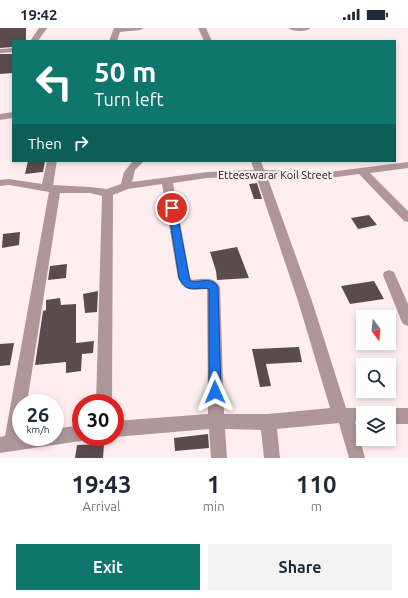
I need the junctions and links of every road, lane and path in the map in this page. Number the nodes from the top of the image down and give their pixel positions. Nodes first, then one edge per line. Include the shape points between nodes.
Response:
1 (43, 28) edge
2 (140, 28) edge
3 (202, 28) edge
4 (292, 28) edge
5 (306, 28) edge
6 (35, 40) edge
7 (113, 40) edge
8 (208, 40) edge
9 (12, 50) edge
10 (0, 51) edge
11 (12, 114) edge
12 (0, 117) edge
13 (52, 162) edge
14 (138, 162) edge
15 (408, 165) edge
16 (258, 167) edge
17 (362, 171) junction
18 (167, 180) junction
19 (0, 183) edge
20 (126, 186) junction
21 (51, 188) junction
22 (108, 193) junction
23 (408, 218) edge
24 (389, 275) dead end
25 (408, 320) edge
26 (104, 394) edge
27 (342, 415) junction
28 (356, 415) edge
29 (396, 416) edge
30 (408, 416) edge
31 (216, 422) junction
32 (268, 422) junction
33 (124, 428) edge
34 (6, 444) edge
35 (219, 458) edge
36 (272, 458) edge
37 (357, 458) edge

1 - 6 street
2 - 7 street via 117,30
3 - 8 street
4 - 5 street
9 - 10 street
11 - 12 street
13 - 21 street
14 - 20 street via 127,174
15 - 17 street, Etteeswarar Koil Street
16 - 17 street, Etteeswarar Koil Street via 328,175
16 - 18 street, Etteeswarar Koil Street
16 - 27 street via 306,301
17 - 23 street
18 - 20 street, Etteeswarar Koil Street
18 - 31 street via 184,278 191,286 210,284 214,287
19 - 21 street
20 - 22 street, Etteeswarar Koil Street
21 - 22 street
21 - 34 street
22 - 26 street
24 - 25 street
27 - 28 street
27 - 32 street
27 - 37 street
29 - 30 street
31 - 32 street
31 - 33 street
31 - 35 street
32 - 36 street

